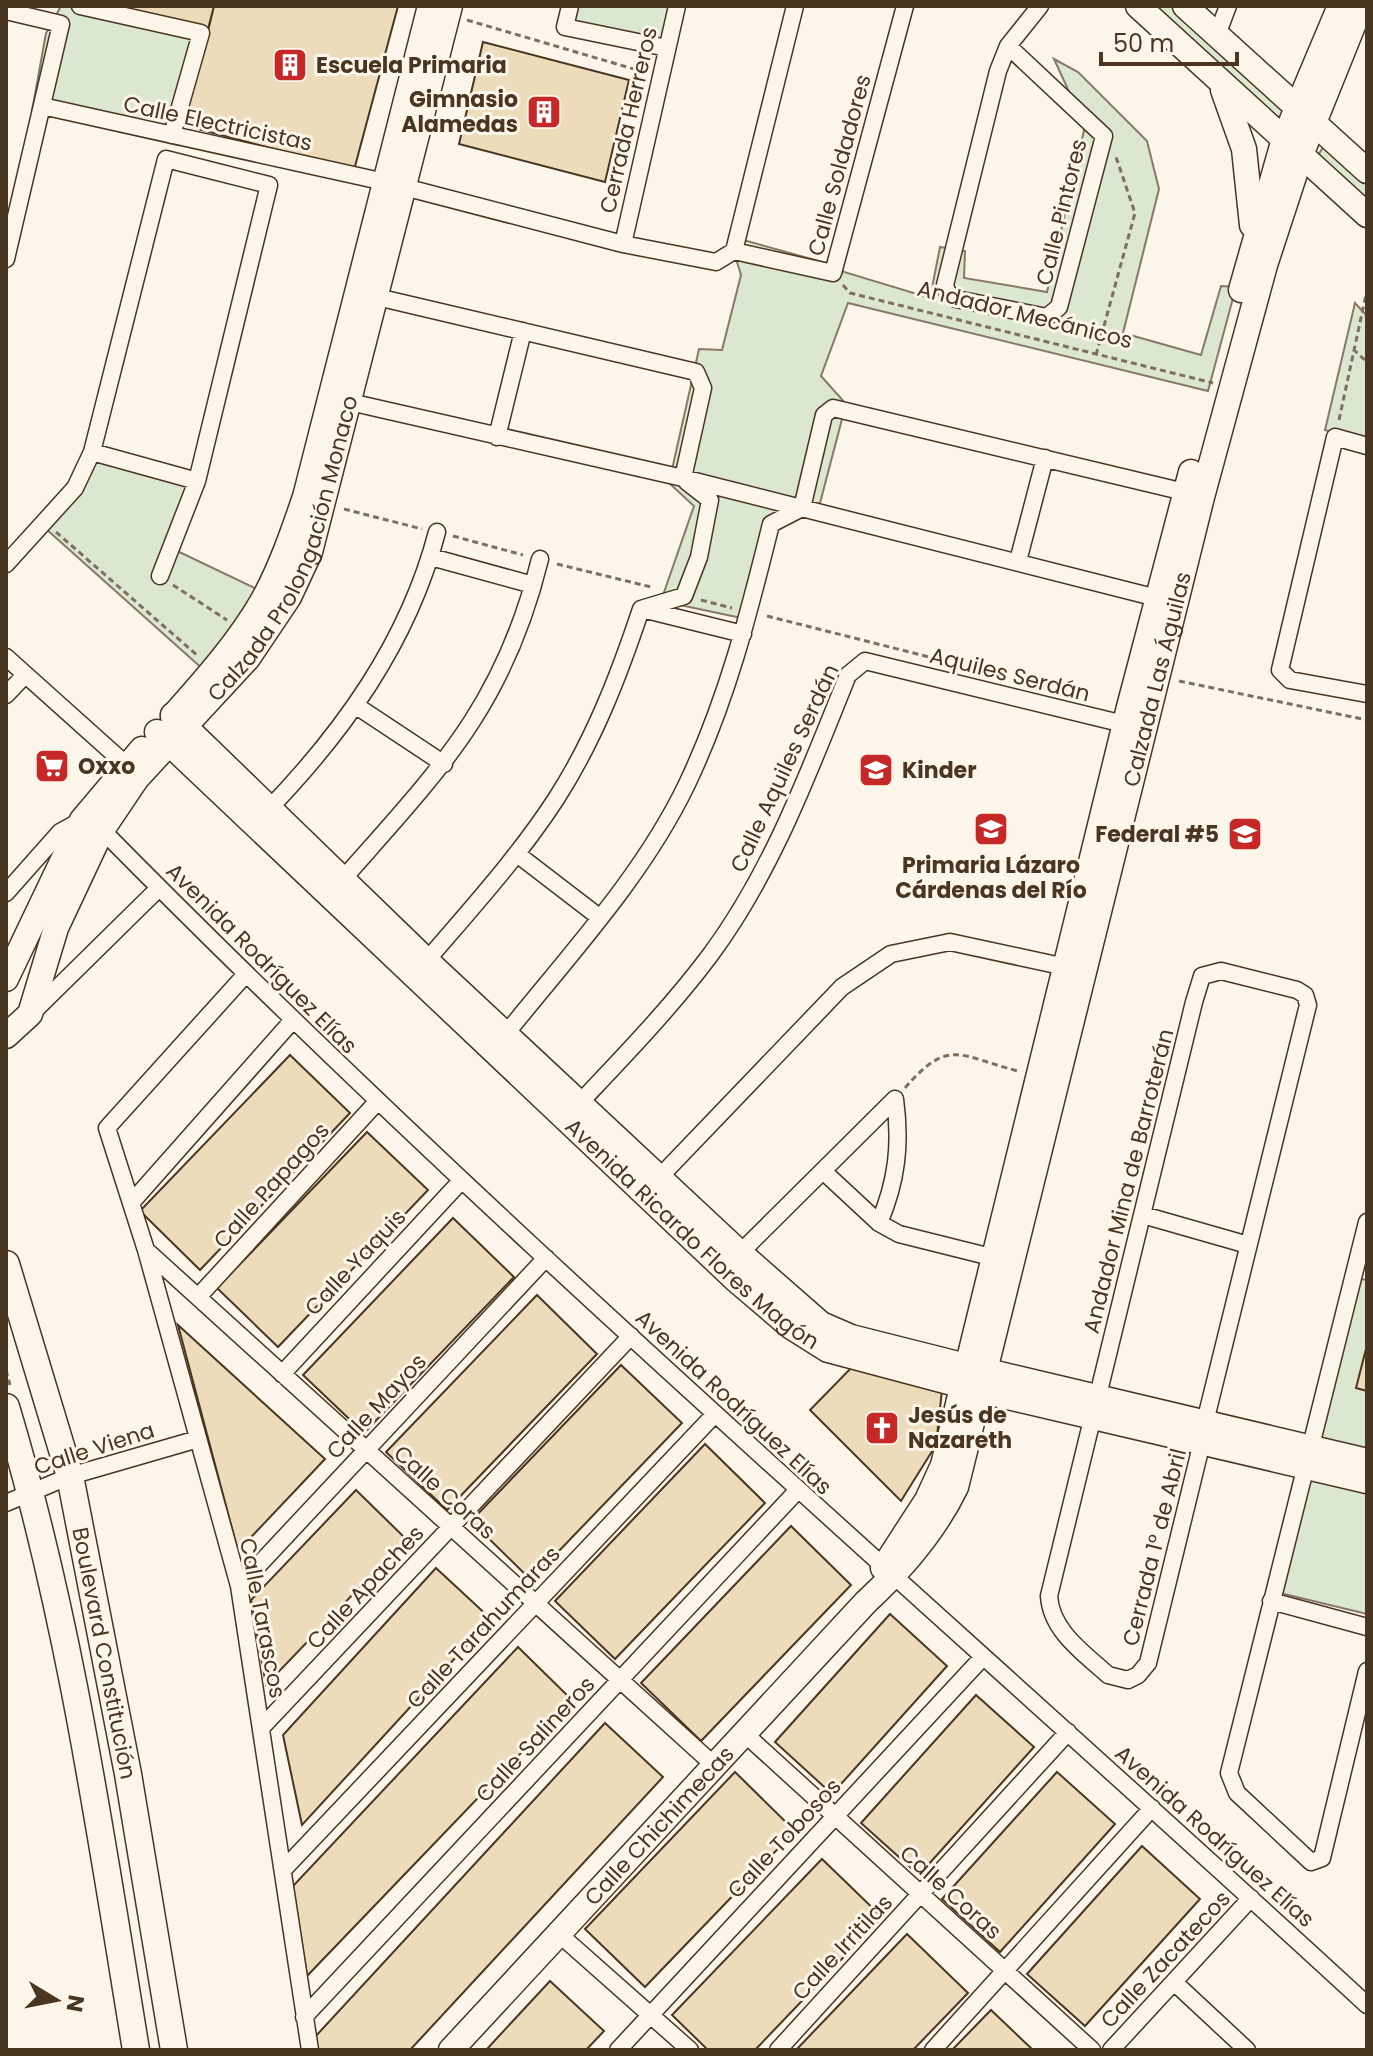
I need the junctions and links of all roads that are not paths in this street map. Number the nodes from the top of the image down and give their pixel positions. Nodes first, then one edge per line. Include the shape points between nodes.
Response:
1 (80, 6) edge
2 (570, 6) edge
3 (677, 6) edge
4 (795, 6) edge
5 (905, 6) edge
6 (1040, 6) edge
7 (1138, 6) edge
8 (1185, 6) edge
9 (1228, 6) edge
10 (1340, 6) edge
11 (1361, 6) edge
12 (442, 9) edge
13 (6, 11) edge
14 (61, 24) junction
15 (1217, 35) junction
16 (1008, 46) junction
17 (667, 48) junction
18 (1219, 80) junction
19 (42, 106) junction
20 (1306, 115) junction
21 (172, 135) junction
22 (1292, 147) junction
23 (1367, 171) edge
24 (395, 184) junction
25 (1367, 215) edge
26 (623, 244) junction
27 (734, 251) junction
28 (1250, 258) junction
29 (6, 259) edge
30 (377, 297) junction
31 (523, 331) junction
32 (341, 400) junction
33 (497, 437) junction
34 (1367, 446) edge
35 (92, 452) junction
36 (1045, 458) junction
37 (683, 478) junction
38 (197, 481) junction
39 (1194, 494) junction
40 (802, 508) junction
41 (437, 532) road end
42 (431, 557) junction
43 (540, 559) road end
44 (1018, 561) junction
45 (6, 564) edge
46 (160, 576) road end
47 (533, 585) junction
48 (1157, 598) junction
49 (641, 609) junction
50 (743, 634) junction
51 (6, 657) edge
52 (865, 661) joint
53 (25, 675) junction
54 (1367, 694) edge
55 (6, 695) edge
56 (358, 707) junction
57 (1135, 727) junction
58 (171, 729) junction
59 (444, 764) junction
60 (132, 771) junction
61 (262, 817) junction
62 (92, 825) junction
63 (517, 854) junction
64 (343, 879) junction
65 (159, 888) junction
66 (6, 893) edge
67 (599, 917) junction
68 (1075, 968) junction
69 (420, 969) junction
70 (246, 974) junction
71 (6, 979) edge
72 (30, 1014) junction
73 (293, 1020) junction
74 (505, 1035) junction
75 (6, 1036) edge
76 (377, 1102) junction
77 (572, 1111) junction
78 (823, 1171) junction
79 (461, 1181) junction
80 (652, 1186) junction
81 (131, 1203) junction
82 (1143, 1215) junction
83 (1367, 1222) edge
84 (879, 1223) junction
85 (1248, 1245) junction
86 (146, 1250) junction
87 (740, 1253) junction
88 (546, 1258) junction
89 (1002, 1260) junction
90 (6, 1264) edge
91 (1362, 1264) edge
92 (198, 1297) junction
93 (631, 1336) junction
94 (282, 1374) junction
95 (974, 1378) junction
96 (6, 1407) edge
97 (1094, 1407) junction
98 (715, 1414) junction
99 (1203, 1432) junction
100 (198, 1439) junction
101 (365, 1449) junction
102 (1308, 1457) junction
103 (1367, 1461) edge
104 (70, 1476) junction
105 (1367, 1481) edge
106 (31, 1491) junction
107 (797, 1491) junction
108 (6, 1503) edge
109 (452, 1528) junction
110 (888, 1573) junction
111 (239, 1586) junction
112 (1271, 1601) junction
113 (536, 1604) junction
114 (1367, 1627) edge
115 (983, 1657) junction
116 (74, 1671) junction
117 (1367, 1671) edge
118 (620, 1680) junction
119 (262, 1727) junction
120 (1068, 1732) junction
121 (745, 1734) junction
122 (715, 1766) junction
123 (128, 1774) junction
124 (1152, 1808) junction
125 (836, 1816) junction
126 (283, 1870) junction
127 (921, 1894) junction
128 (1251, 1898) junction
129 (559, 1934) junction
130 (1006, 1971) junction
131 (1175, 1983) junction
132 (1367, 2005) edge
133 (650, 2015) junction
134 (304, 2017) junction
135 (136, 2050) edge
136 (174, 2050) edge
137 (310, 2050) edge
138 (451, 2050) edge
139 (618, 2050) edge
140 (690, 2050) edge
141 (778, 2050) edge
142 (933, 2050) edge
143 (1092, 2050) edge
144 (1111, 2050) edge
145 (1247, 2050) edge

1 - 14 street
1 - 21 street via 201,33
2 - 17 street via 565,27
3 - 17 street, Cerrada Herreros
4 - 27 street
5 - 27 street, Calle Soldadores via 833,273
6 - 16 street
7 - 18 street
8 - 15 street
9 - 15 street
10 - 20 street, Calzada Las Águilas
11 - 20 street, Calzada Las Águilas
12 - 24 street, Calzada Prolongación Monaco
13 - 14 street
14 - 19 street
15 - 20 street
16 - 16 street, Calle Pintores via 945,277 947,292 956,299 1039,317 1055,313 1104,136
17 - 26 street, Cerrada Herreros
18 - 22 street
18 - 28 street via 1244,149 1250,185
19 - 21 street, Calle Electricistas
19 - 29 street
20 - 22 street, Calzada Las Águilas
20 - 23 street
21 - 24 street, Calle Electricistas
22 - 25 street
22 - 28 street, Calzada Las Águilas
22 - 39 street, Calzada Las Águilas via 1265,265
24 - 26 street
24 - 30 street, Calzada Prolongación Monaco
24 - 32 street, Calzada Prolongación Monaco
26 - 27 street via 716,262
28 - 39 street, Calzada Las Águilas via 1216,383
30 - 31 street
30 - 32 street, Calzada Prolongación Monaco
31 - 33 street
31 - 37 street via 690,368 699,375 703,388
32 - 33 street
32 - 58 street, Calzada Prolongación Monaco via 280,566 243,631
32 - 58 street, Calzada Prolongación Monaco via 325,505 310,552 271,627 248,658
33 - 37 street
34 - 54 street via 1335,437 1280,670 1290,680
35 - 38 street
35 - 38 street via 166,159 269,185
35 - 45 street via 75,488
36 - 39 street
36 - 40 street via 833,408 824,415
36 - 44 street
37 - 40 street
37 - 49 street via 710,500 699,557 684,596
38 - 46 street
39 - 48 street, Calzada Las Águilas
39 - 57 street, Calzada Las Águilas via 1158,676
40 - 44 street
40 - 50 street via 771,524
41 - 42 street
42 - 47 street
42 - 56 street via 403,628
43 - 47 street
44 - 48 street
47 - 59 street via 496,684
48 - 57 street, Calzada Las Águilas
49 - 50 street
49 - 63 street via 590,737 557,798
50 - 67 street via 719,712 686,786 645,857
51 - 53 street
52 - 57 street, Aquiles Serdán
52 - 77 street, Calle Aquiles Serdán via 848,675 792,812 754,888 669,1006
53 - 55 street
53 - 60 street
56 - 59 street
56 - 61 street
57 - 68 street, Calzada Las Águilas
58 - 60 street, Calzada Prolongación Monaco
58 - 61 street, Avenida Ricardo Flores Magón
59 - 64 street
60 - 62 street, Calzada Prolongación Monaco
61 - 64 street, Avenida Ricardo Flores Magón
61 - 69 street, Avenida Ricardo Flores Magón
62 - 65 street, Avenida Rodríguez Elías
62 - 66 street via 60,832
62 - 71 street, Calzada Prolongación Monaco
62 - 72 street, Calzada Prolongación Monaco
63 - 67 street
63 - 69 street
64 - 69 street, Avenida Ricardo Flores Magón
65 - 70 street, Avenida Rodríguez Elías
65 - 72 street
67 - 74 street
68 - 80 street via 950,942 891,954 842,987
68 - 89 street, Calzada Las Águilas
68 - 89 street, Calzada Las Águilas via 1037,1076
69 - 74 street, Avenida Ricardo Flores Magón
69 - 77 street, Avenida Ricardo Flores Magón
70 - 73 street, Avenida Rodríguez Elías
70 - 81 street, Calle Tarascos via 107,1128
72 - 75 street
73 - 76 street, Avenida Rodríguez Elías
73 - 81 street
74 - 77 street, Avenida Ricardo Flores Magón
76 - 79 street, Avenida Rodríguez Elías
76 - 92 street, Calle Papagos
77 - 80 street, Avenida Ricardo Flores Magón
78 - 84 street
78 - 84 street via 895,1099 898,1163
78 - 87 street
79 - 88 street, Avenida Rodríguez Elías
79 - 94 street, Calle Yaquis
80 - 87 street, Avenida Ricardo Flores Magón
80 - 95 street, Avenida Ricardo Flores Magón via 736,1280 808,1339 828,1350
81 - 86 street, Calle Tarascos
82 - 85 street
82 - 85 street, Andador Mina de Barroterán via 1202,976 1221,971 1297,990 1307,1000 1307,1011
82 - 97 street, Andador Mina de Barroterán
83 - 91 street
84 - 89 street via 923,1242
85 - 99 street
86 - 92 street, Calle Coras
86 - 100 street, Calle Tarascos
87 - 95 street, Avenida Ricardo Flores Magón via 821,1324
88 - 93 street, Avenida Rodríguez Elías
88 - 101 street, Calle Mayos
89 - 95 street, Calzada Las Águilas
90 - 104 main road, Boulevard Constitución
91 - 102 street
92 - 94 street, Calle Coras
93 - 98 street, Avenida Rodríguez Elías
93 - 109 street, Calle Apaches
94 - 101 street, Calle Coras
95 - 97 street, Avenida Ricardo Flores Magón
95 - 110 street, Calzada Las Águilas via 956,1487 928,1536
96 - 106 main road, Boulevard Constitución
97 - 99 street, Avenida Ricardo Flores Magón
97 - 99 street, Cerrada 1° de Abril via 1050,1606 1060,1629 1117,1679 1138,1675 1148,1663
98 - 107 street, Avenida Rodríguez Elías
98 - 113 street, Calle Tarahumaras
99 - 102 street, Avenida Ricardo Flores Magón
100 - 104 street, Calle Viena
100 - 111 street, Calle Tarascos
101 - 109 street, Calle Coras
101 - 111 street, Calle Mayos
102 - 103 street, Avenida Ricardo Flores Magón
102 - 105 street, Avenida Ricardo Flores Magón
102 - 112 street
104 - 106 street, Calle Viena
104 - 123 main road, Boulevard Constitución
106 - 108 street, Calle Viena
106 - 116 main road, Boulevard Constitución
107 - 110 street, Avenida Rodríguez Elías
107 - 118 street, Calle Salineros
109 - 113 street, Calle Coras
109 - 119 street, Calle Apaches
110 - 115 street, Avenida Rodríguez Elías
110 - 121 street, Calle Chichimecas
111 - 119 street, Calle Tarascos
112 - 114 street
112 - 117 street via 1230,1780 1237,1793 1311,1862 1322,1858
113 - 118 street, Calle Coras
113 - 126 street, Calle Tarahumaras
115 - 120 street, Avenida Rodríguez Elías
115 - 125 street, Calle Tobosos
116 - 123 main road via 101,1771 111,1777
116 - 135 main road, Boulevard Constitución
118 - 122 street, Calle Coras
118 - 134 street, Calle Salineros
119 - 126 street, Calle Tarascos
120 - 124 street, Avenida Rodríguez Elías
120 - 127 street, Calle Irritilas
121 - 122 street, Calle Chichimecas
121 - 125 street, Calle Coras
122 - 129 street, Calle Chichimecas
123 - 136 main road, Boulevard Constitución
124 - 128 street, Avenida Rodríguez Elías
124 - 130 street
125 - 127 street, Calle Coras
125 - 133 street, Calle Tobosos
126 - 134 street, Calle Tarascos
127 - 130 street, Calle Coras
127 - 141 street, Calle Irritilas
128 - 131 street, Calle Zacatecos
128 - 132 street, Avenida Rodríguez Elías
129 - 133 street
129 - 138 street, Calle Chichimecas
130 - 142 street
130 - 143 street, Calle Coras
131 - 144 street, Calle Zacatecos
131 - 145 street
133 - 139 street, Calle Tobosos
133 - 140 street
134 - 137 street, Calle Tarascos

